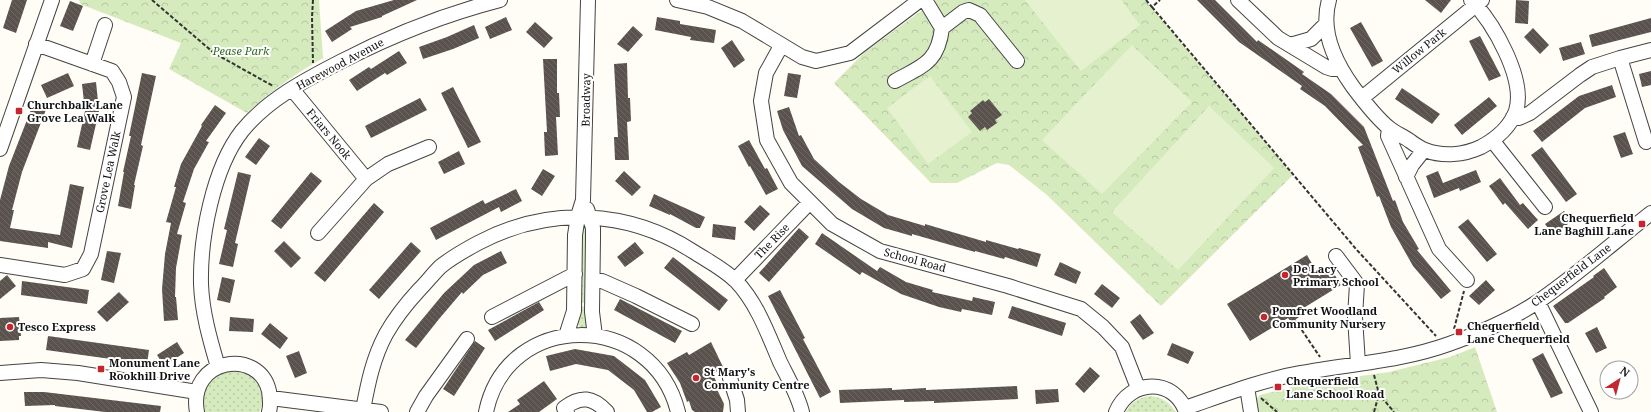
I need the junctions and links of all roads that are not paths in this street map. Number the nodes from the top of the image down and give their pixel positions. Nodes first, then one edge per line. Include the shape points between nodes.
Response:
1 (52, 0) edge
2 (500, 0) edge
3 (588, 0) edge
4 (677, 0) edge
5 (920, 0) edge
6 (925, 0) edge
7 (1238, 0) edge
8 (1329, 0) edge
9 (1476, 2) edge
10 (709, 3) edge
11 (1326, 24) junction
12 (105, 25) dead end
13 (942, 28) junction
14 (36, 44) junction
15 (1290, 45) junction
16 (781, 46) junction
17 (1651, 50) edge
18 (1620, 58) junction
19 (1017, 61) dead end
20 (92, 64) junction
21 (1341, 69) junction
22 (894, 82) dead end
23 (287, 92) junction
24 (1362, 98) junction
25 (1513, 117) junction
26 (5, 119) edge
27 (1389, 128) junction
28 (1492, 140) junction
29 (1646, 142) dead end
30 (429, 146) dead end
31 (0, 149) edge
32 (1424, 150) junction
33 (1406, 177) junction
34 (366, 178) junction
35 (810, 202) junction
36 (1545, 207) dead end
37 (1651, 213) edge
38 (584, 217) junction
39 (318, 233) dead end
40 (1336, 256) dead end
41 (0, 265) edge
42 (575, 274) junction
43 (735, 280) junction
44 (1467, 280) road end
45 (593, 281) junction
46 (1538, 302) junction
47 (492, 317) dead end
48 (692, 324) dead end
49 (566, 336) junction
50 (595, 336) junction
51 (467, 338) dead end
52 (1365, 363) junction
53 (218, 367) junction
54 (0, 373) edge
55 (730, 378) dead end
56 (1251, 385) junction
57 (1138, 388) junction
58 (197, 392) junction
59 (270, 405) edge
60 (363, 410) junction
61 (1185, 410) edge
62 (197, 412) edge
63 (381, 412) edge
64 (417, 412) edge
65 (486, 412) edge
66 (567, 412) edge
67 (607, 412) edge
68 (678, 412) edge
69 (738, 412) edge
70 (802, 412) edge
71 (1116, 412) edge
72 (1251, 412) edge
73 (1591, 412) edge

1 - 14 street
2 - 23 street, Harewood Avenue via 397,33 316,74
3 - 38 street, Broadway
4 - 10 street
5 - 16 street via 850,53 816,61
6 - 13 street
7 - 15 street via 1269,30
8 - 11 street, Willow Park
9 - 24 street, Willow Park
9 - 25 street, Willow Park via 1488,19 1509,60 1516,82 1517,99
10 - 16 street
11 - 15 street via 1311,39
11 - 21 street, Willow Park
12 - 20 street
13 - 19 street via 969,10 980,15
13 - 22 street via 937,47 929,62
14 - 20 street, Grove Lea Walk
14 - 26 street
15 - 21 street via 1326,67
16 - 35 street, School Road via 766,73 761,101 767,140 791,183
17 - 18 street
18 - 25 street via 1592,67 1530,113 1519,118
18 - 29 street
20 - 41 street, Grove Lea Walk via 112,71 124,97 91,254 83,270 65,275
21 - 24 street, Willow Park
23 - 34 street, Friars Nook
23 - 53 street, Harewood Avenue via 268,105 242,132 222,165 212,198 202,250 201,285 205,319
24 - 27 street, Willow Park
25 - 28 street, Willow Park via 1510,124
26 - 31 street
27 - 32 street, Willow Park
27 - 33 street via 1388,136
28 - 32 street, Willow Park via 1475,149 1457,154
28 - 36 street
30 - 34 street via 388,164
32 - 33 street
33 - 44 street via 1439,249
34 - 39 street
35 - 43 street, The Rise
35 - 57 street, School Road via 832,224 880,251 1081,309 1122,347
37 - 46 street, Chequerfield Lane
38 - 42 street, Broadway via 575,235
38 - 43 street via 622,222 653,230 678,242
38 - 45 street via 594,238
38 - 60 street via 526,224 494,235 440,267 408,302 386,333 371,370
40 - 52 street via 1357,284 1355,317
42 - 47 street
42 - 49 street, Broadway via 574,311
43 - 70 street via 758,313
45 - 48 street via 602,281
45 - 50 street via 592,312
46 - 52 street, Chequerfield Lane via 1491,328 1447,345 1384,361
46 - 73 street
49 - 50 street
49 - 65 street via 534,347 514,361 499,379 488,401
50 - 68 street via 626,345 646,358 663,376 674,397
51 - 64 street
52 - 56 street, Chequerfield Lane
53 - 58 street via 208,373
53 - 59 street via 241,364 252,369 262,377 268,387
54 - 58 street via 41,370 78,373
55 - 69 street
56 - 61 street, Chequerfield Lane
56 - 72 street
57 - 61 street via 1149,386 1165,389 1178,399
57 - 71 street via 1128,394
58 - 62 street
59 - 60 street
60 - 63 street
66 - 67 street via 564,408 579,399 595,402

